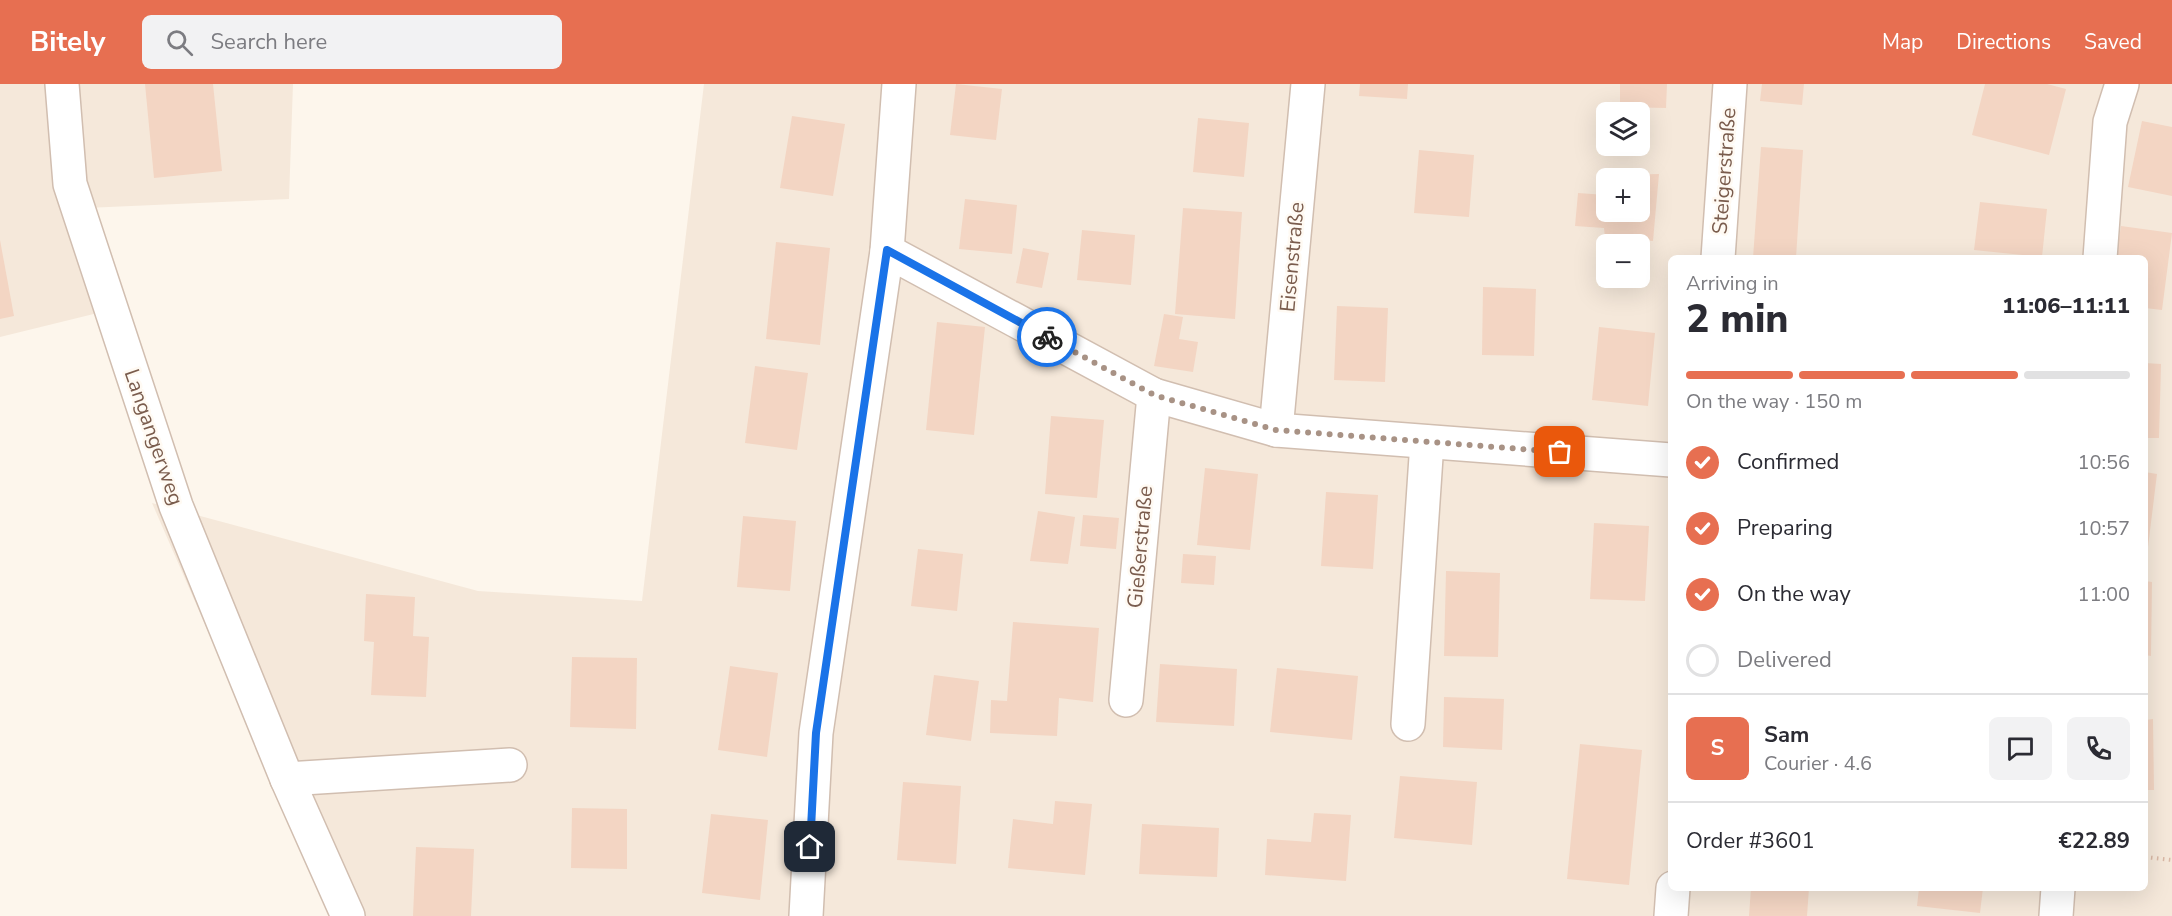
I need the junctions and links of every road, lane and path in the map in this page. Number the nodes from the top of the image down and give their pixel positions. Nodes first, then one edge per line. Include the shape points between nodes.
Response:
1 (62, 84) edge
2 (899, 84) edge
3 (1308, 84) edge
4 (1730, 84) edge
5 (2122, 84) edge
6 (887, 250) junction
7 (1718, 255) edge
8 (2100, 255) edge
9 (1154, 395) junction
10 (1276, 430) junction
11 (1427, 442) junction
12 (1668, 460) edge
13 (1126, 700) dead end
14 (1408, 724) dead end
15 (510, 765) dead end
16 (287, 780) junction
17 (2148, 857) edge
18 (2172, 860) edge
19 (1674, 891) edge
20 (2058, 891) edge
21 (348, 916) edge
22 (806, 916) edge
23 (1671, 916) edge
24 (2056, 916) edge

1 - 16 street, Langangerweg via 70,184 77,206 176,506
2 - 6 street
3 - 10 street, Eisenstraße
4 - 7 street, Steigerstraße
5 - 8 street via 2110,122
6 - 9 street
6 - 22 street via 816,733
9 - 10 street
9 - 13 street, Gießerstraße
10 - 11 street
11 - 12 street
11 - 14 street
15 - 16 street
16 - 21 street, Langangerweg
17 - 18 path
19 - 23 street
20 - 24 street

